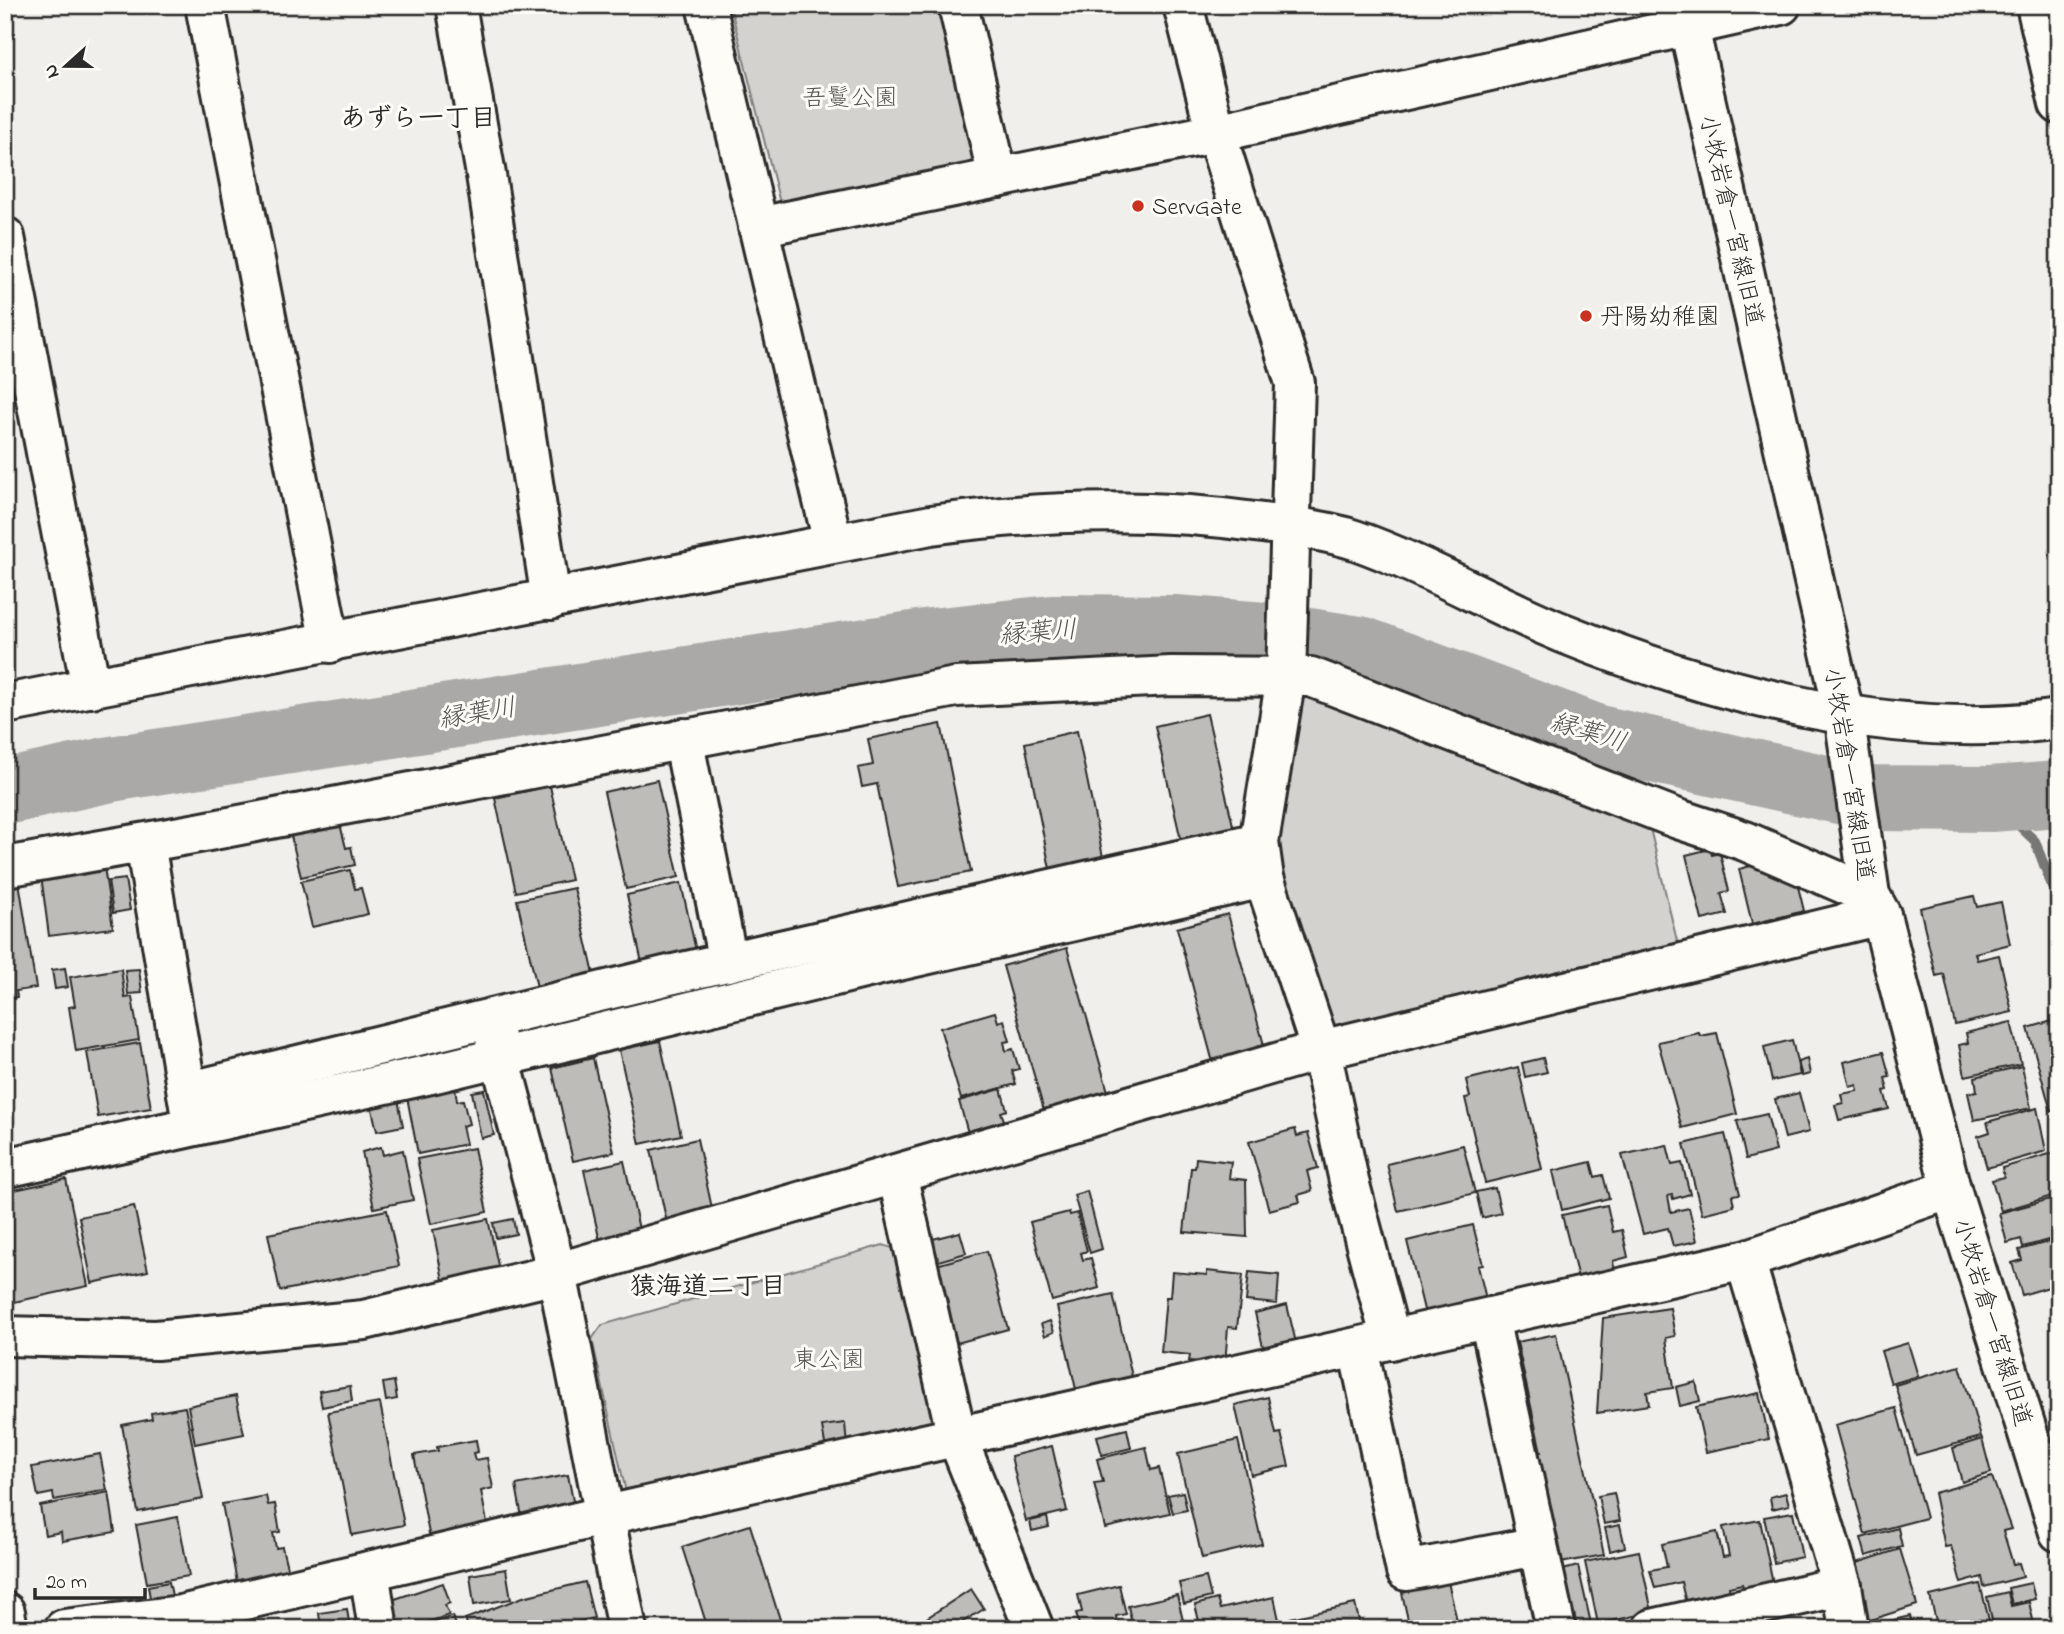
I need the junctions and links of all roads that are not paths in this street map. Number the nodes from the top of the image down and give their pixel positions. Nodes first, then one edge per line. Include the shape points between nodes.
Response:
1 (205, 5) edge
2 (456, 5) edge
3 (706, 5) edge
4 (958, 5) edge
5 (1182, 5) edge
6 (1781, 5) edge
7 (2036, 5) edge
8 (1686, 15) edge
9 (2059, 104) edge
10 (1216, 133) junction
11 (998, 178) junction
12 (758, 227) junction
13 (5, 237) edge
14 (1290, 524) junction
15 (833, 543) junction
16 (551, 600) junction
17 (330, 643) junction
18 (1286, 667) junction
19 (91, 688) junction
20 (5, 704) edge
21 (2059, 719) edge
22 (1846, 730) junction
23 (682, 738) junction
24 (145, 843) junction
25 (1262, 860) junction
26 (5, 867) edge
27 (1873, 893) junction
28 (728, 962) junction
29 (490, 1019) junction
30 (1321, 1050) junction
31 (500, 1057) junction
32 (190, 1110) junction
33 (5, 1168) edge
34 (897, 1174) junction
35 (1951, 1189) junction
36 (1745, 1259) junction
37 (557, 1273) junction
38 (1489, 1318) junction
39 (5, 1336) edge
40 (1374, 1344) junction
41 (957, 1437) junction
42 (607, 1515) junction
43 (2059, 1532) edge
44 (1538, 1546) junction
45 (369, 1571) junction
46 (1842, 1586) junction
47 (5, 1612) edge
48 (182, 1622) edge
49 (8, 1629) edge
50 (64, 1629) edge
51 (378, 1629) edge
52 (627, 1629) edge
53 (1034, 1629) edge
54 (1556, 1629) edge
55 (1652, 1629) edge
56 (1849, 1629) edge

1 - 17 street
2 - 16 street
3 - 12 street
4 - 11 street
5 - 10 street
6 - 8 street
7 - 9 street
8 - 10 street
8 - 22 street, 小牧岩倉一宮線旧道
10 - 11 street
10 - 14 street via 1294,383
11 - 12 street
12 - 15 street
13 - 19 street
14 - 15 street via 1210,515 1055,513 988,517
14 - 18 street
14 - 22 street via 1353,540 1564,634
15 - 16 street
16 - 17 street
17 - 19 street
18 - 23 street via 956,687
18 - 25 street
18 - 27 street
19 - 20 street
21 - 22 street
22 - 27 street, 小牧岩倉一宮線旧道
23 - 24 street
23 - 28 street
24 - 26 street
24 - 32 street
25 - 28 street
25 - 30 street
25 - 31 street via 880,965
27 - 30 street
27 - 35 street, 小牧岩倉一宮線旧道
28 - 29 street
29 - 31 street
29 - 32 street
30 - 34 street
30 - 40 street via 1349,1181
31 - 32 street
31 - 37 street
32 - 33 street
34 - 37 street
34 - 41 street
35 - 36 street
35 - 43 street, 小牧岩倉一宮線旧道
36 - 38 street
36 - 46 street
37 - 39 street via 364,1320 156,1340
37 - 42 street
38 - 40 street
38 - 44 street
40 - 41 street
40 - 44 street via 1406,1571
41 - 42 street
41 - 53 street
42 - 45 street
42 - 52 street
44 - 54 street
45 - 48 street
45 - 51 street
46 - 55 street
46 - 56 street
47 - 49 street
48 - 50 street

